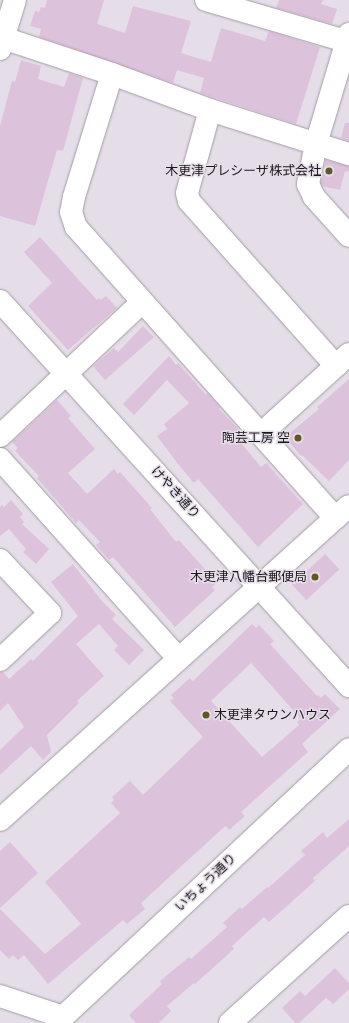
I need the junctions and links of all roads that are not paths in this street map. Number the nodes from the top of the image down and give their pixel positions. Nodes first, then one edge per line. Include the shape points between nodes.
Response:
1 (15, 0) edge
2 (206, 0) edge
3 (250, 6) edge
4 (348, 39) edge
5 (1, 42) edge
6 (112, 74) junction
7 (210, 110) junction
8 (316, 144) junction
9 (349, 154) edge
10 (349, 236) edge
11 (0, 301) edge
12 (142, 302) junction
13 (342, 360) edge
14 (67, 374) junction
15 (261, 434) junction
16 (0, 436) edge
17 (0, 460) edge
18 (342, 512) edge
19 (0, 560) edge
20 (260, 586) junction
21 (179, 659) junction
22 (0, 660) edge
23 (349, 686) edge
24 (349, 749) edge
25 (0, 820) edge
26 (349, 916) edge
27 (0, 996) edge
28 (64, 1020) edge
29 (230, 1023) edge

1 - 5 street
2 - 3 street
3 - 4 street
4 - 8 street
5 - 6 street
6 - 7 street
6 - 12 street via 71,212 76,227
7 - 8 street
7 - 13 street via 186,194 189,201
8 - 9 street
8 - 10 street via 308,184 314,197
11 - 14 street, けやき通り
12 - 14 street
12 - 15 street
13 - 15 street
14 - 16 street
14 - 20 street, けやき通り
15 - 18 street
17 - 21 street
18 - 20 street
19 - 22 street via 50,613
20 - 21 street
20 - 23 street, けやき通り
21 - 25 street via 137,694
24 - 28 street, いちょう通り
26 - 29 street
27 - 28 street

